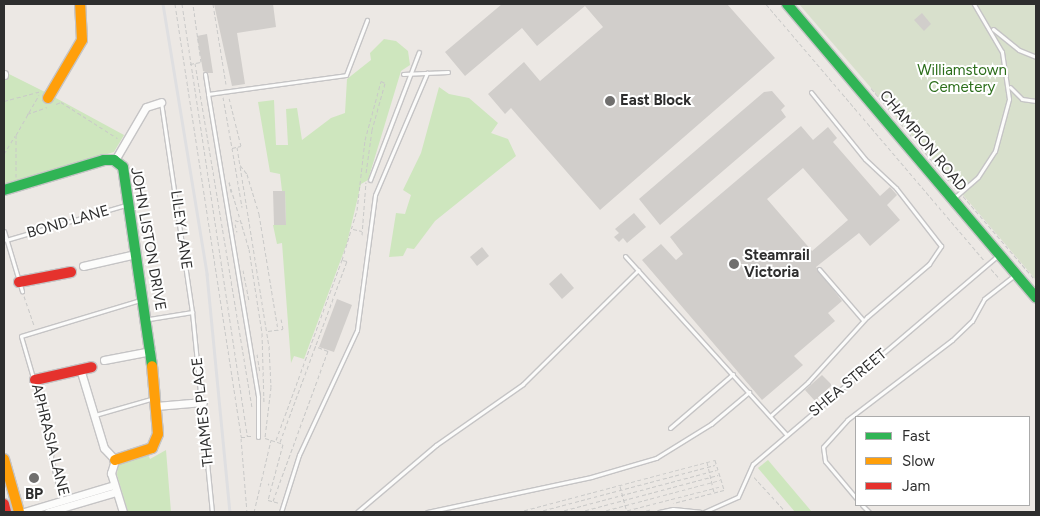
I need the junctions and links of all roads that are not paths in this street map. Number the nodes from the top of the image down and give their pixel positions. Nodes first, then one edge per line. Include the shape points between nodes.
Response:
1 (80, 4) edge
2 (786, 4) edge
3 (974, 4) edge
4 (367, 20) dead end
5 (990, 27) junction
6 (419, 52) dead end
7 (1036, 57) edge
8 (448, 72) dead end
9 (427, 73) junction
10 (205, 74) dead end
11 (403, 74) dead end
12 (409, 74) junction
13 (1009, 82) junction
14 (811, 92) dead end
15 (45, 94) road end
16 (208, 94) junction
17 (1036, 101) edge
18 (161, 102) joint
19 (115, 160) junction
20 (370, 180) dead end
21 (4, 190) edge
22 (956, 196) junction
23 (129, 204) junction
24 (4, 231) edge
25 (6, 240) junction
26 (136, 254) junction
27 (999, 254) junction
28 (625, 256) dead end
29 (83, 266) joint
30 (819, 269) dead end
31 (638, 270) junction
32 (71, 272) joint
33 (1016, 274) junction
34 (20, 286) joint
35 (1036, 298) edge
36 (143, 300) junction
37 (192, 312) junction
38 (146, 319) junction
39 (863, 320) junction
40 (152, 351) junction
41 (104, 360) joint
42 (92, 367) joint
43 (81, 372) junction
44 (733, 374) junction
45 (35, 380) junction
46 (749, 392) junction
47 (155, 402) junction
48 (204, 402) junction
49 (95, 415) junction
50 (770, 416) junction
51 (670, 428) dead end
52 (787, 435) junction
53 (258, 437) road end
54 (4, 459) edge
55 (115, 460) junction
56 (7, 478) edge
57 (115, 489) junction
58 (855, 497) edge
59 (63, 500) junction
60 (4, 504) edge
61 (72, 509) edge
62 (6, 512) edge
63 (19, 512) edge
64 (24, 512) edge
65 (48, 512) edge
66 (123, 512) edge
67 (212, 512) edge
68 (280, 512) edge
69 (356, 512) edge
70 (427, 512) edge
71 (659, 512) edge
72 (700, 512) edge
73 (704, 512) edge

1 - 15 street via 82,40
2 - 22 street, CHAMPION ROAD
3 - 5 lane
4 - 16 lane via 346,76
5 - 7 lane via 1019,50
5 - 13 lane via 1004,57
6 - 12 lane
8 - 9 lane
9 - 12 lane
9 - 68 lane via 375,195 368,233 364,298 357,330 299,455
10 - 16 lane
11 - 12 lane
12 - 20 lane
13 - 17 lane via 1019,98
13 - 22 lane via 1006,116 998,144 987,165
14 - 39 lane via 940,242 938,254 929,264
16 - 53 lane via 258,397
18 - 19 street via 146,107
18 - 37 lane, LILEY LANE
19 - 21 street, JOHN LISTON DRIVE via 104,160
19 - 23 street, JOHN LISTON DRIVE via 123,169
22 - 27 street, CHAMPION ROAD
23 - 25 lane, BOND LANE
23 - 26 street, JOHN LISTON DRIVE
24 - 25 lane
25 - 34 lane
26 - 29 street
26 - 36 street, JOHN LISTON DRIVE
27 - 33 street, CHAMPION ROAD
27 - 52 lane, SHEA STREET
28 - 31 lane
29 - 32 lane
30 - 39 lane
31 - 44 lane
31 - 69 lane via 516,390 436,445
32 - 34 street
33 - 35 street, CHAMPION ROAD
33 - 58 lane via 984,299 972,321 952,340 848,420 823,447 825,461
36 - 38 street, JOHN LISTON DRIVE
36 - 45 lane, APHRASIA LANE via 21,336
37 - 38 lane
37 - 48 lane, THAMES PLACE
38 - 40 street, JOHN LISTON DRIVE
39 - 50 lane via 808,382
40 - 41 street
40 - 47 street, JOHN LISTON DRIVE
41 - 42 lane
42 - 43 street
43 - 45 street
43 - 49 street
44 - 46 lane
44 - 51 lane
45 - 59 lane, APHRASIA LANE
46 - 50 lane
46 - 70 lane via 711,424 656,458 591,477
47 - 48 street
47 - 49 lane
47 - 55 street, JOHN LISTON DRIVE via 157,441 148,450
48 - 67 lane, THAMES PLACE
49 - 55 street via 105,450
50 - 52 lane
52 - 73 lane, SHEA STREET via 750,467 745,487 738,496
54 - 56 street
55 - 57 street via 111,468
56 - 63 street
57 - 59 street
57 - 61 street
57 - 66 street
59 - 61 street, APHRASIA LANE
59 - 64 street
60 - 62 street
61 - 65 street
71 - 72 lane via 673,509

